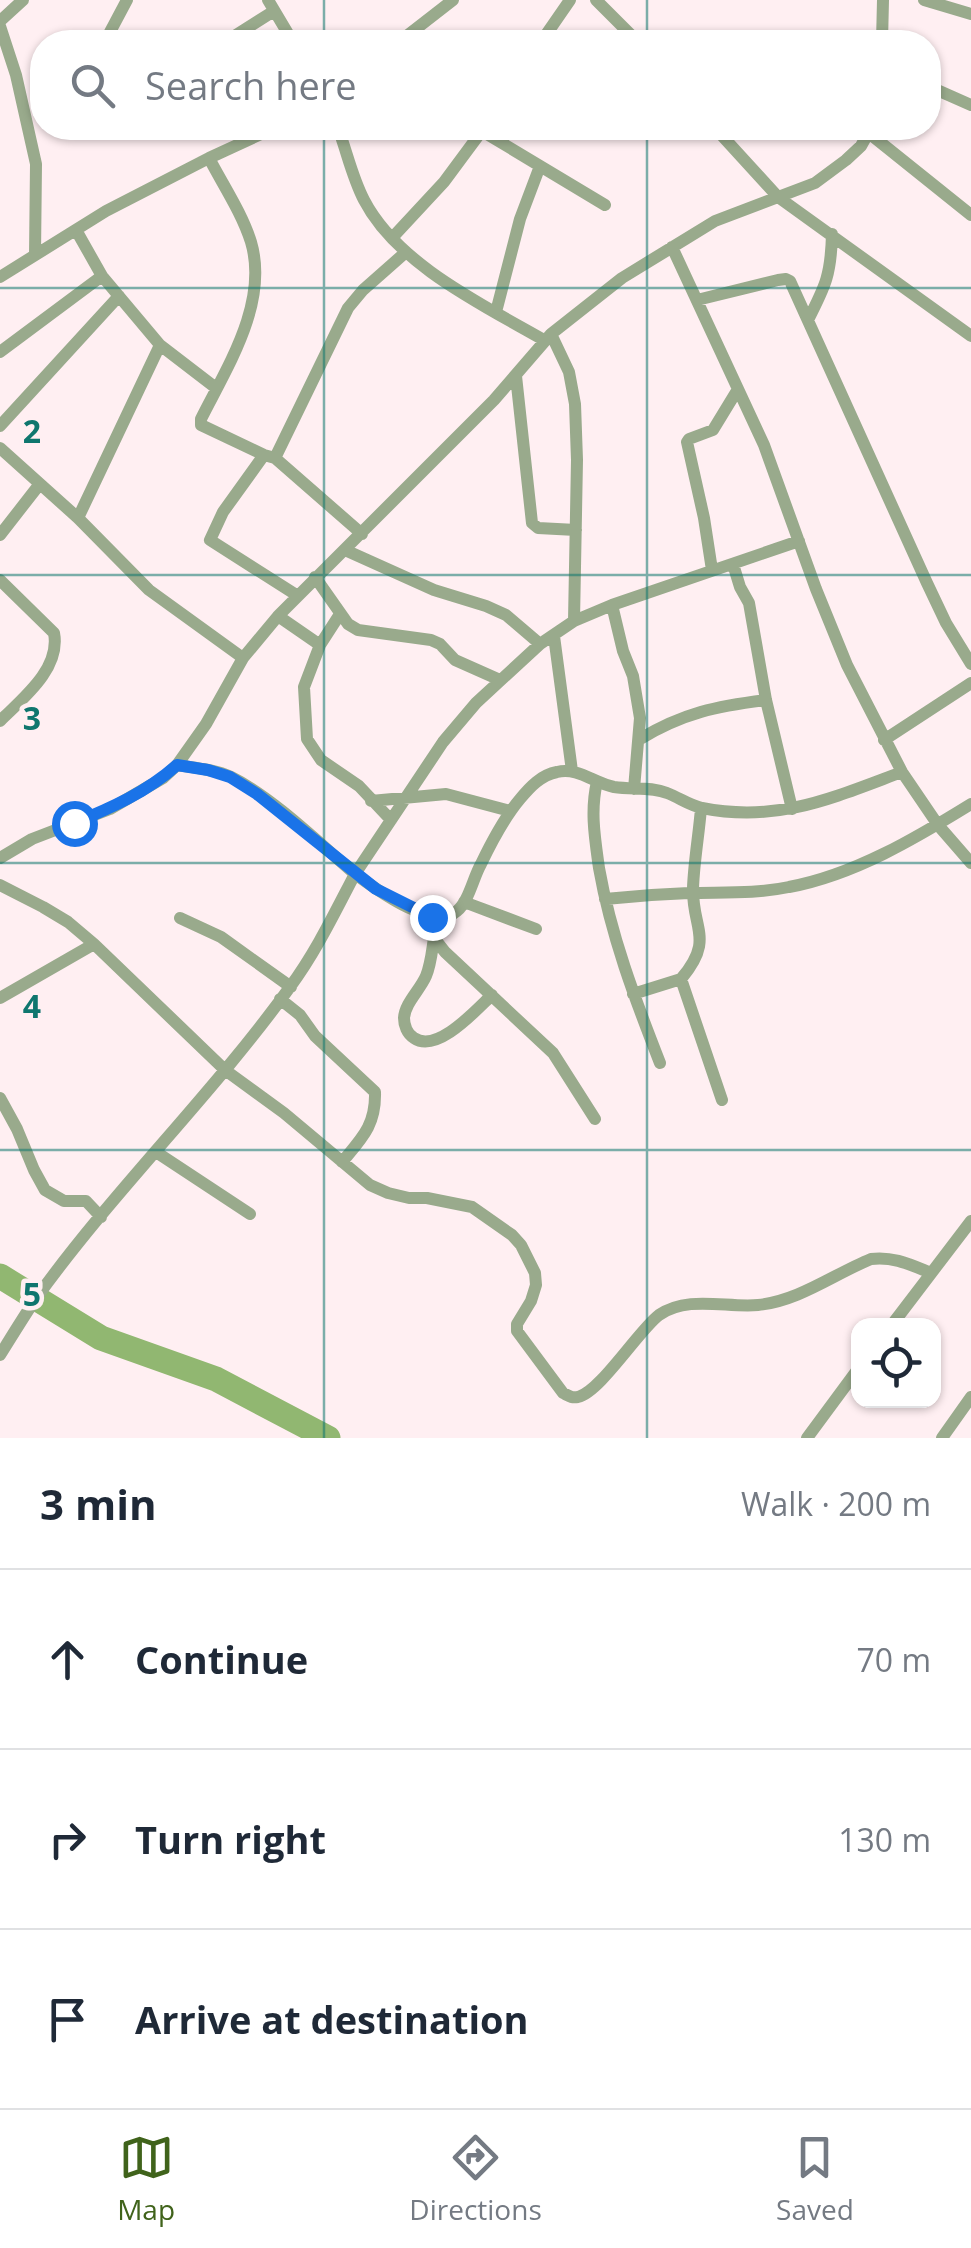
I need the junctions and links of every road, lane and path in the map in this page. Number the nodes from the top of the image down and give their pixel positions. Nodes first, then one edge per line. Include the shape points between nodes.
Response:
1 (23, 0) edge
2 (127, 0) edge
3 (452, 0) edge
4 (570, 0) edge
5 (883, 0) edge
6 (924, 0) edge
7 (602, 2) edge
8 (271, 5) edge
9 (971, 14) edge
10 (0, 24) edge
11 (111, 30) edge
12 (239, 30) edge
13 (286, 30) edge
14 (415, 30) edge
15 (549, 30) edge
16 (627, 30) edge
17 (882, 30) edge
18 (941, 92) edge
19 (971, 105) edge
20 (30, 137) edge
21 (31, 140) edge
22 (248, 140) edge
23 (342, 140) edge
24 (475, 140) edge
25 (500, 140) edge
26 (726, 140) edge
27 (863, 140) edge
28 (881, 140) edge
29 (208, 158) junction
30 (540, 166) junction
31 (778, 197) junction
32 (605, 205) dead end
33 (971, 215) edge
34 (76, 230) junction
35 (832, 234) junction
36 (392, 238) junction
37 (672, 247) junction
38 (406, 252) junction
39 (35, 255) junction
40 (102, 276) junction
41 (0, 277) edge
42 (119, 296) junction
43 (697, 300) junction
44 (496, 312) junction
45 (808, 320) junction
46 (971, 336) edge
47 (548, 337) junction
48 (160, 345) junction
49 (0, 352) edge
50 (516, 376) junction
51 (216, 388) junction
52 (738, 388) junction
53 (0, 426) edge
54 (0, 448) edge
55 (270, 456) junction
56 (39, 485) junction
57 (78, 518) junction
58 (576, 530) junction
59 (362, 534) junction
60 (0, 535) edge
61 (799, 541) junction
62 (345, 550) junction
63 (732, 564) junction
64 (712, 570) junction
65 (315, 577) junction
66 (0, 580) edge
67 (298, 596) junction
68 (612, 606) junction
69 (340, 614) junction
70 (278, 616) junction
71 (574, 621) junction
72 (554, 636) junction
73 (540, 644) junction
74 (320, 645) junction
75 (243, 658) junction
76 (971, 664) edge
77 (500, 680) junction
78 (971, 683) edge
79 (766, 700) junction
80 (0, 722) edge
81 (640, 739) junction
82 (884, 740) junction
83 (177, 765) junction
84 (572, 770) junction
85 (902, 772) junction
86 (597, 782) junction
87 (634, 789) junction
88 (407, 798) junction
89 (371, 801) junction
90 (971, 804) edge
91 (702, 808) junction
92 (792, 810) junction
93 (510, 812) junction
94 (392, 820) junction
95 (938, 824) junction
96 (0, 858) edge
97 (971, 863) edge
98 (355, 874) junction
99 (0, 885) edge
100 (693, 893) junction
101 (604, 898) junction
102 (464, 902) junction
103 (432, 917) junction
104 (180, 918) dead end
105 (536, 929) dead end
106 (434, 938) junction
107 (94, 944) junction
108 (681, 979) junction
109 (291, 986) junction
110 (633, 994) junction
111 (492, 996) junction
112 (0, 998) edge
113 (280, 1000) junction
114 (660, 1064) dead end
115 (225, 1070) junction
116 (0, 1098) edge
117 (722, 1100) dead end
118 (595, 1119) dead end
119 (156, 1152) junction
120 (342, 1162) junction
121 (250, 1214) dead end
122 (101, 1218) junction
123 (971, 1221) edge
124 (931, 1273) junction
125 (897, 1318) edge
126 (0, 1355) edge
127 (851, 1378) edge
128 (971, 1397) edge
129 (807, 1438) edge
130 (942, 1438) edge

1 - 10 street
2 - 11 street
3 - 14 street
4 - 15 street
5 - 17 street
6 - 9 street
7 - 16 street
8 - 12 street
8 - 13 street
10 - 20 street
18 - 19 street
21 - 39 street
22 - 29 street
23 - 36 street via 366,204
24 - 36 street
25 - 30 street
26 - 31 street
27 - 31 street via 814,183
28 - 33 street
29 - 34 street
29 - 51 street via 242,220 254,262 244,334
30 - 32 street
30 - 44 street
31 - 35 street
31 - 37 street via 715,221
34 - 39 street
34 - 40 street
35 - 45 street via 826,284
35 - 46 street
36 - 38 street
37 - 43 street
37 - 47 street
38 - 44 street
38 - 55 street via 348,308
39 - 41 street
40 - 42 street
40 - 49 street
42 - 48 street
42 - 53 street
43 - 45 street via 786,279
43 - 52 street
44 - 47 street
45 - 76 street via 926,583
47 - 50 street
47 - 58 street via 570,372 575,404
48 - 51 street
48 - 57 street
50 - 58 street via 532,523
50 - 59 street
51 - 55 street via 201,425
52 - 61 street
52 - 64 street via 713,430 687,442
54 - 56 street
55 - 59 street
55 - 67 street via 210,540
56 - 57 street
56 - 60 street
57 - 75 street via 148,590
58 - 71 street
59 - 62 street
61 - 63 street
61 - 82 street
62 - 65 street
62 - 73 street via 506,615
63 - 64 street
63 - 79 street via 750,603
64 - 68 street
65 - 67 street
65 - 69 street
66 - 80 street via 56,640 37,684
67 - 70 street
68 - 71 street
68 - 81 street via 637,693
69 - 74 street
69 - 77 street via 366,633 431,640 455,660
70 - 74 street
70 - 75 street
71 - 72 street
72 - 73 street
72 - 84 street
73 - 77 street
74 - 89 street via 304,687 307,739 321,760
75 - 83 street
77 - 88 street via 443,742
78 - 82 street
79 - 81 street via 696,712
79 - 92 street
81 - 87 street
82 - 85 street
83 - 96 street via 110,809
83 - 98 street via 230,777
84 - 86 street
84 - 93 street via 532,785
85 - 92 street
85 - 95 street
86 - 87 street
86 - 101 street via 594,833
87 - 91 street via 666,792
88 - 89 street
88 - 93 street via 446,794
88 - 94 street
89 - 94 street
90 - 95 street
91 - 92 street
91 - 100 street
93 - 102 street
94 - 98 street
95 - 97 street
95 - 100 street via 823,879 750,893
98 - 103 street
98 - 109 street
99 - 107 street
100 - 101 street
100 - 108 street via 700,943
101 - 110 street
102 - 103 street via 456,913
102 - 105 street
103 - 106 street
104 - 109 street via 221,937
106 - 111 street
106 - 111 street via 429,971 404,1013 414,1038 435,1041
107 - 112 street
107 - 115 street
108 - 110 street
108 - 117 street
109 - 113 street
110 - 114 street
111 - 118 street via 553,1053
113 - 115 street
113 - 120 street via 375,1092 367,1133
115 - 119 street
115 - 120 street
116 - 122 street via 46,1190 64,1201 86,1201
119 - 121 street
119 - 122 street
120 - 124 street via 388,1193 472,1207 521,1244 536,1285 517,1331 570,1396 586,1393 670,1309 776,1302 871,1258
122 - 126 street
123 - 124 street
124 - 125 street
127 - 129 street
128 - 130 street

